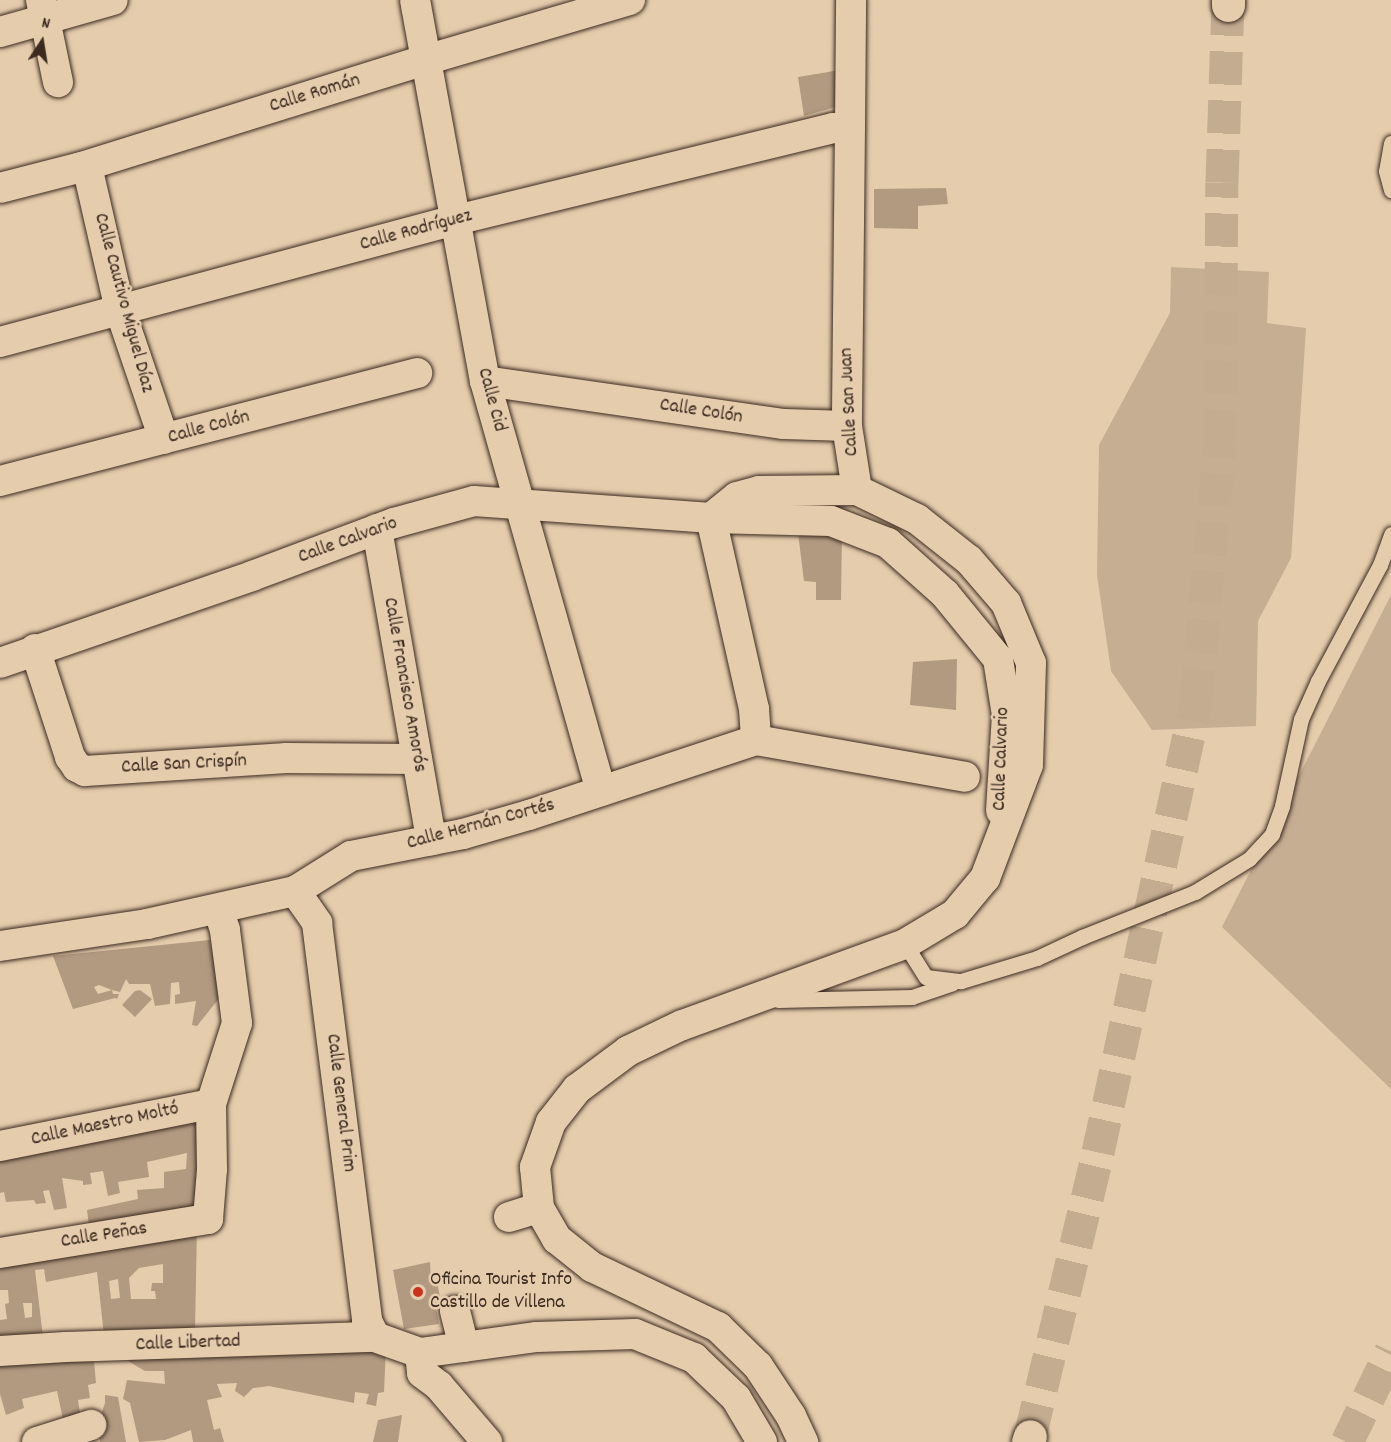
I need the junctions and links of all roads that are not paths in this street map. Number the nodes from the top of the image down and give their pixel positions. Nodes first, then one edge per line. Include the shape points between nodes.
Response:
1 (113, 0) edge
2 (415, 0) edge
3 (630, 0) edge
4 (851, 0) edge
5 (43, 10) edge
6 (0, 32) edge
7 (427, 59) junction
8 (58, 82) dead end
9 (841, 127) junction
10 (1391, 143) edge
11 (87, 166) junction
12 (0, 188) edge
13 (1391, 190) edge
14 (456, 220) junction
15 (120, 310) junction
16 (0, 342) edge
17 (417, 373) dead end
18 (485, 381) junction
19 (847, 426) junction
20 (164, 439) junction
21 (0, 482) edge
22 (857, 490) junction
23 (519, 504) junction
24 (711, 518) junction
25 (377, 529) junction
26 (1391, 534) edge
27 (35, 649) junction
28 (0, 663) edge
29 (756, 740) junction
30 (417, 759) junction
31 (965, 777) dead end
32 (601, 791) junction
33 (431, 840) junction
34 (999, 841) junction
35 (295, 891) junction
36 (218, 909) junction
37 (905, 944) junction
38 (0, 946) edge
39 (961, 981) junction
40 (751, 1000) junction
41 (211, 1104) junction
42 (0, 1146) edge
43 (539, 1208) junction
44 (510, 1217) dead end
45 (0, 1253) edge
46 (455, 1311) dead end
47 (371, 1329) junction
48 (464, 1347) junction
49 (0, 1351) edge
50 (420, 1353) junction
51 (91, 1425) dead end
52 (38, 1442) edge
53 (487, 1442) edge
54 (762, 1442) edge
55 (803, 1442) edge

1 - 5 street
2 - 7 street, Calle Cid
3 - 7 street, Calle Román
4 - 9 street, Calle San Juan
5 - 6 street
5 - 8 street
7 - 11 street, Calle Román
7 - 14 street, Calle Cid
9 - 14 street, Calle Rodríguez
9 - 19 street, Calle San Juan
10 - 13 lane via 1386,171
11 - 12 street, Calle Román
11 - 15 street, Calle Cautivo Miguel Díaz
14 - 15 street, Calle Rodríguez
14 - 18 street, Calle Cid
15 - 16 street, Calle Rodríguez
15 - 20 street, Calle Cautivo Miguel Díaz
17 - 20 street, Calle Colón
18 - 19 street, Calle Colón via 784,424
18 - 23 street, Calle Cid
19 - 22 street, Calle San Juan
20 - 21 street, Calle Colón
22 - 24 street via 759,491 737,497
22 - 34 street via 917,519 969,561 1006,603 1018,632 1030,663 1028,765
23 - 24 street, Calle Calvario
23 - 25 street, Calle Calvario via 474,501
23 - 32 street, Calle Cid
24 - 29 street via 754,710
24 - 34 street, Calle Calvario via 831,521 888,543 945,594 998,659 1007,715
25 - 27 street, Calle Calvario
25 - 30 street, Calle Francisco Amorós
26 - 39 lane via 1380,565 1301,719 1272,834 1250,859 1195,892 1037,958
27 - 28 street, Calle Calvario
27 - 30 street, Calle San Crispín via 70,757 85,771 287,758
29 - 31 street, Calle Hernán Cortés
29 - 32 street, Calle Hernán Cortés
30 - 33 street, Calle Francisco Amorós
32 - 33 street, Calle Hernán Cortés via 529,815
33 - 35 street, Calle Hernán Cortés via 351,856
34 - 37 street via 985,878 955,914
35 - 36 street, Calle Hernán Cortés
35 - 47 street, Calle General Prim via 317,923
36 - 38 street, Calle Hernán Cortés via 78,936
36 - 41 street via 225,930 237,1023
37 - 39 lane via 926,977
37 - 40 street
39 - 40 lane via 912,997
40 - 43 street via 682,1025 628,1051 577,1089 551,1122 535,1167
41 - 42 street, Calle Maestro Moltó
41 - 45 street, Calle Peñas via 208,1219
43 - 44 street
43 - 55 street via 557,1239 592,1267 718,1327 758,1366
46 - 48 street
47 - 49 street, Calle Libertad
47 - 50 street
48 - 50 street
48 - 54 street via 537,1337 635,1334 694,1358 736,1398
50 - 53 street via 422,1373 439,1386
51 - 52 street

